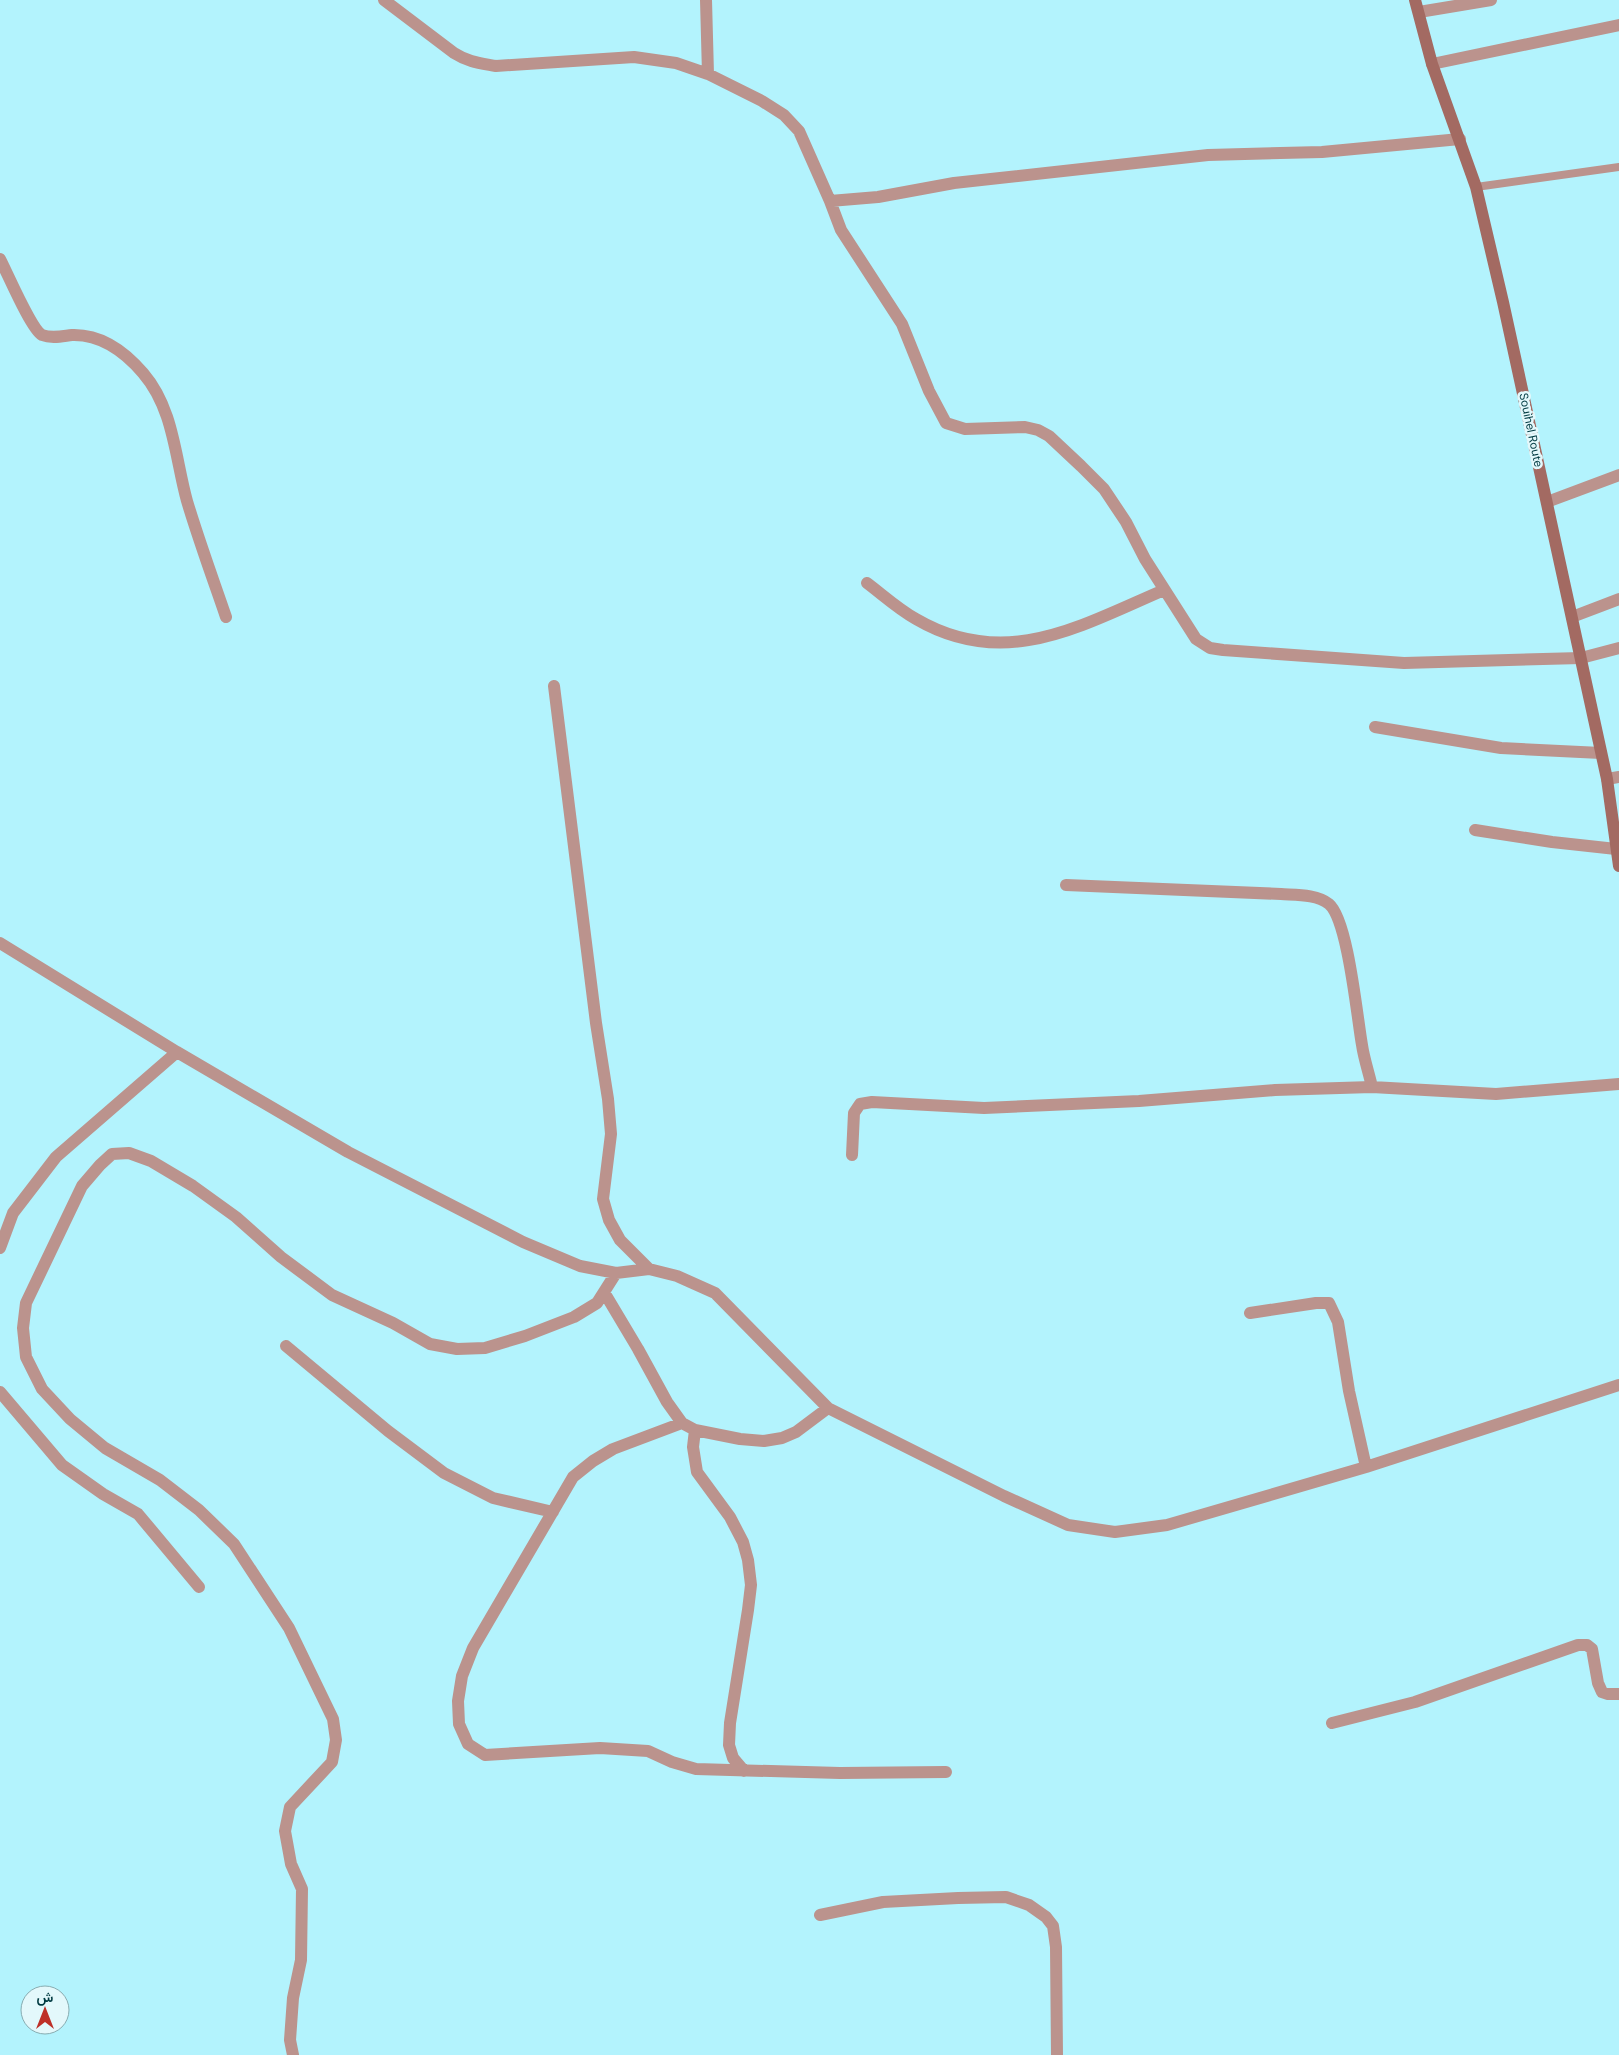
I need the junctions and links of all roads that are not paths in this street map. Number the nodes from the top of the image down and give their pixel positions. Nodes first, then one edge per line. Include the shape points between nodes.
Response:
1 (384, 0) edge
2 (706, 0) edge
3 (1491, 0) edge
4 (1417, 6) edge
5 (1619, 25) edge
6 (1432, 64) junction
7 (708, 74) junction
8 (1460, 139) junction
9 (1619, 167) edge
10 (1476, 188) junction
11 (830, 202) junction
12 (0, 259) edge
13 (1619, 475) edge
14 (1547, 502) junction
15 (866, 583) dead end
16 (1164, 590) junction
17 (1619, 598) edge
18 (226, 617) dead end
19 (1572, 617) junction
20 (1619, 648) edge
21 (1581, 658) junction
22 (554, 686) dead end
23 (1375, 727) dead end
24 (1602, 752) junction
25 (1613, 778) edge
26 (1476, 830) dead end
27 (1616, 849) junction
28 (1619, 866) edge
29 (1066, 885) dead end
30 (0, 943) edge
31 (177, 1052) junction
32 (1619, 1084) edge
33 (1372, 1086) junction
34 (852, 1155) dead end
35 (0, 1248) edge
36 (649, 1269) junction
37 (616, 1273) junction
38 (604, 1292) junction
39 (1250, 1313) dead end
40 (286, 1346) dead end
41 (1619, 1385) edge
42 (0, 1392) edge
43 (828, 1408) junction
44 (682, 1424) junction
45 (695, 1430) junction
46 (1366, 1467) junction
47 (552, 1512) junction
48 (198, 1587) dead end
49 (1619, 1694) edge
50 (1332, 1723) dead end
51 (744, 1771) junction
52 (946, 1772) dead end
53 (820, 1915) dead end
54 (293, 2055) edge
55 (1057, 2055) edge

1 - 7 street via 454,53 476,63 496,66 634,57 676,63
2 - 7 street
3 - 4 street
4 - 6 main road, Souihel Route
5 - 6 street
6 - 8 main road, Souihel Route
7 - 11 street via 784,115 799,131
8 - 10 main road, Souihel Route
8 - 11 street via 1331,152 1208,155 981,179
9 - 10 lane
10 - 14 main road, Souihel Route
11 - 16 street via 842,230 902,324 929,391 946,423 965,429 1025,427 1049,436 1104,489
12 - 18 street via 41,334 105,340 142,372 156,389 165,408 187,500
13 - 14 street
14 - 19 main road, Souihel Route
15 - 16 street via 915,619 952,636 985,643 1020,643 1053,635
16 - 21 street via 1196,639 1210,648 1404,663
17 - 19 street
19 - 21 main road, Souihel Route
20 - 21 street
21 - 24 main road, Souihel Route
22 - 36 street via 608,1098 611,1134 603,1199 609,1220 620,1240
23 - 24 street via 1501,748
24 - 25 main road, Souihel Route
25 - 27 main road, Souihel Route
26 - 27 street
27 - 28 main road, Souihel Route
29 - 33 street via 1281,894 1314,897 1329,904 1338,918 1345,944 1362,1048
30 - 31 street
31 - 35 street via 56,1157 13,1213
31 - 37 street via 348,1152 523,1242 580,1266
32 - 33 street via 1496,1094
33 - 34 street via 984,1108 872,1102 860,1104 854,1112
36 - 37 street
36 - 43 street via 677,1276 715,1294
37 - 38 street
38 - 44 street
38 - 54 street via 597,1303 574,1316 485,1348 457,1349 430,1344 332,1296 193,1186 151,1161 129,1154 112,1154 82,1186 26,1303 22,1328 26,1358 42,1389 70,1419 106,1448 160,1480 199,1510 234,1544 289,1628 333,1719 336,1740 332,1762 290,1806 285,1831 291,1864 302,1889 301,1960 293,1998 290,2040
39 - 46 street via 1328,1303 1338,1322
40 - 47 street via 444,1474 493,1498
41 - 46 street
42 - 48 street via 62,1465 138,1514
43 - 45 street via 796,1432 764,1441
43 - 46 street via 1004,1496 1068,1524 1115,1532 1167,1525
44 - 45 street
44 - 47 street via 593,1461 573,1477
45 - 51 street via 697,1472 730,1517 748,1560 750,1593 729,1745 733,1758
47 - 51 street via 472,1648 462,1676 458,1701 459,1724 468,1744 485,1755 600,1748 648,1751 696,1769
49 - 50 street via 1602,1692 1592,1649 1578,1645 1414,1702
51 - 52 street
53 - 55 street via 883,1902 958,1898 1006,1897 1029,1905 1053,1926

